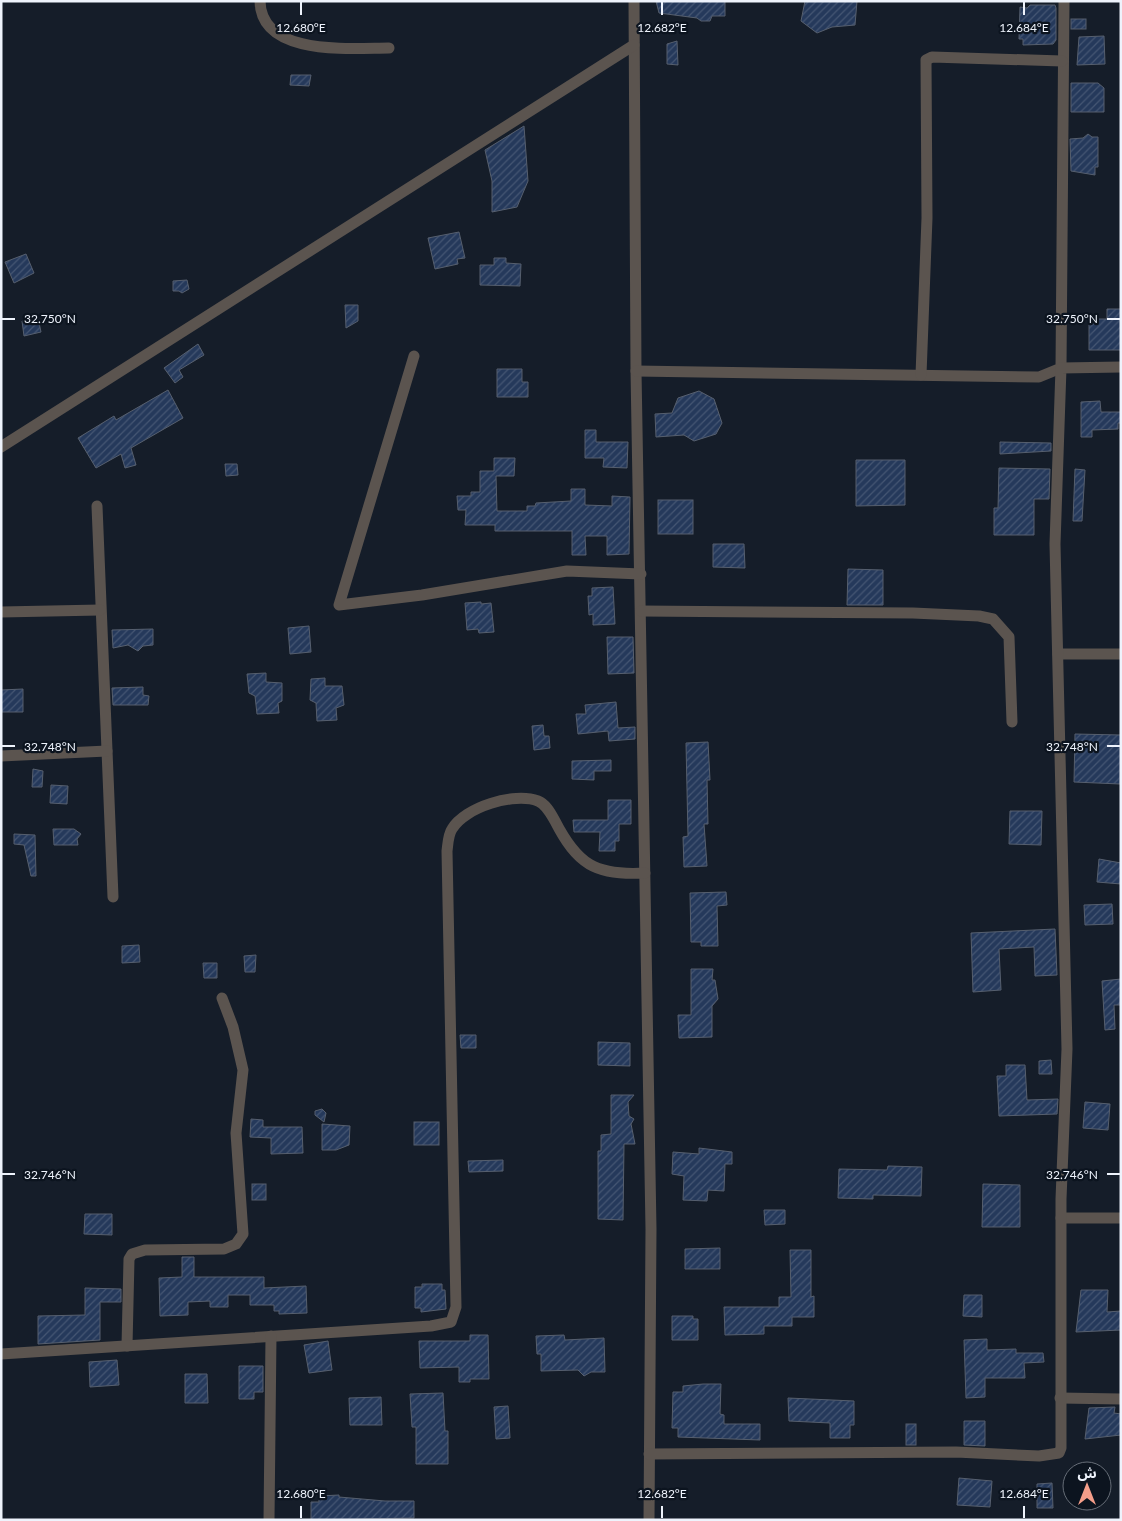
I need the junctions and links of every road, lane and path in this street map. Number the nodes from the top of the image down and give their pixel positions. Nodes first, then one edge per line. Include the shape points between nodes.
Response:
1 (260, 1) edge
2 (634, 1) edge
3 (1064, 1) edge
4 (634, 45) junction
5 (389, 48) dead end
6 (1062, 61) junction
7 (414, 356) dead end
8 (1121, 367) edge
9 (1061, 368) junction
10 (636, 371) junction
11 (920, 375) junction
12 (1, 447) edge
13 (97, 506) dead end
14 (640, 574) junction
15 (100, 610) junction
16 (641, 611) junction
17 (1, 612) edge
18 (1058, 654) junction
19 (1121, 654) edge
20 (1012, 722) dead end
21 (107, 751) junction
22 (1, 756) edge
23 (644, 873) junction
24 (113, 896) dead end
25 (222, 998) dead end
26 (1061, 1218) junction
27 (1121, 1218) edge
28 (271, 1336) junction
29 (127, 1346) junction
30 (1, 1354) edge
31 (1060, 1398) junction
32 (1121, 1399) edge
33 (649, 1454) junction
34 (269, 1520) edge
35 (649, 1520) edge

1 - 5 street via 260,15 284,37 323,47
2 - 4 street
3 - 6 street
4 - 10 street
4 - 12 street
6 - 9 street
6 - 11 street via 932,57 926,60 927,218
7 - 14 street via 338,605 422,595 567,570
8 - 9 street
9 - 11 street via 1039,376
9 - 18 street via 1055,544
10 - 11 street
10 - 14 street
13 - 15 street
14 - 16 street
15 - 17 street
15 - 21 street
16 - 20 street via 913,613 993,619 1009,637
16 - 23 street
18 - 19 street
18 - 26 street via 1067,1049
21 - 22 street
21 - 24 street
23 - 28 street via 599,871 580,859 539,801 521,798 496,801 464,817 452,828 447,851 447,882 454,1318 445,1324
23 - 33 street via 651,1229
25 - 29 street via 243,1070 236,1133 243,1234 236,1244 224,1249 145,1250 132,1254 129,1259
26 - 27 street
26 - 31 street
28 - 29 street
28 - 34 street
29 - 30 street
31 - 32 street
31 - 33 street via 1061,1448 1056,1454
33 - 35 street

